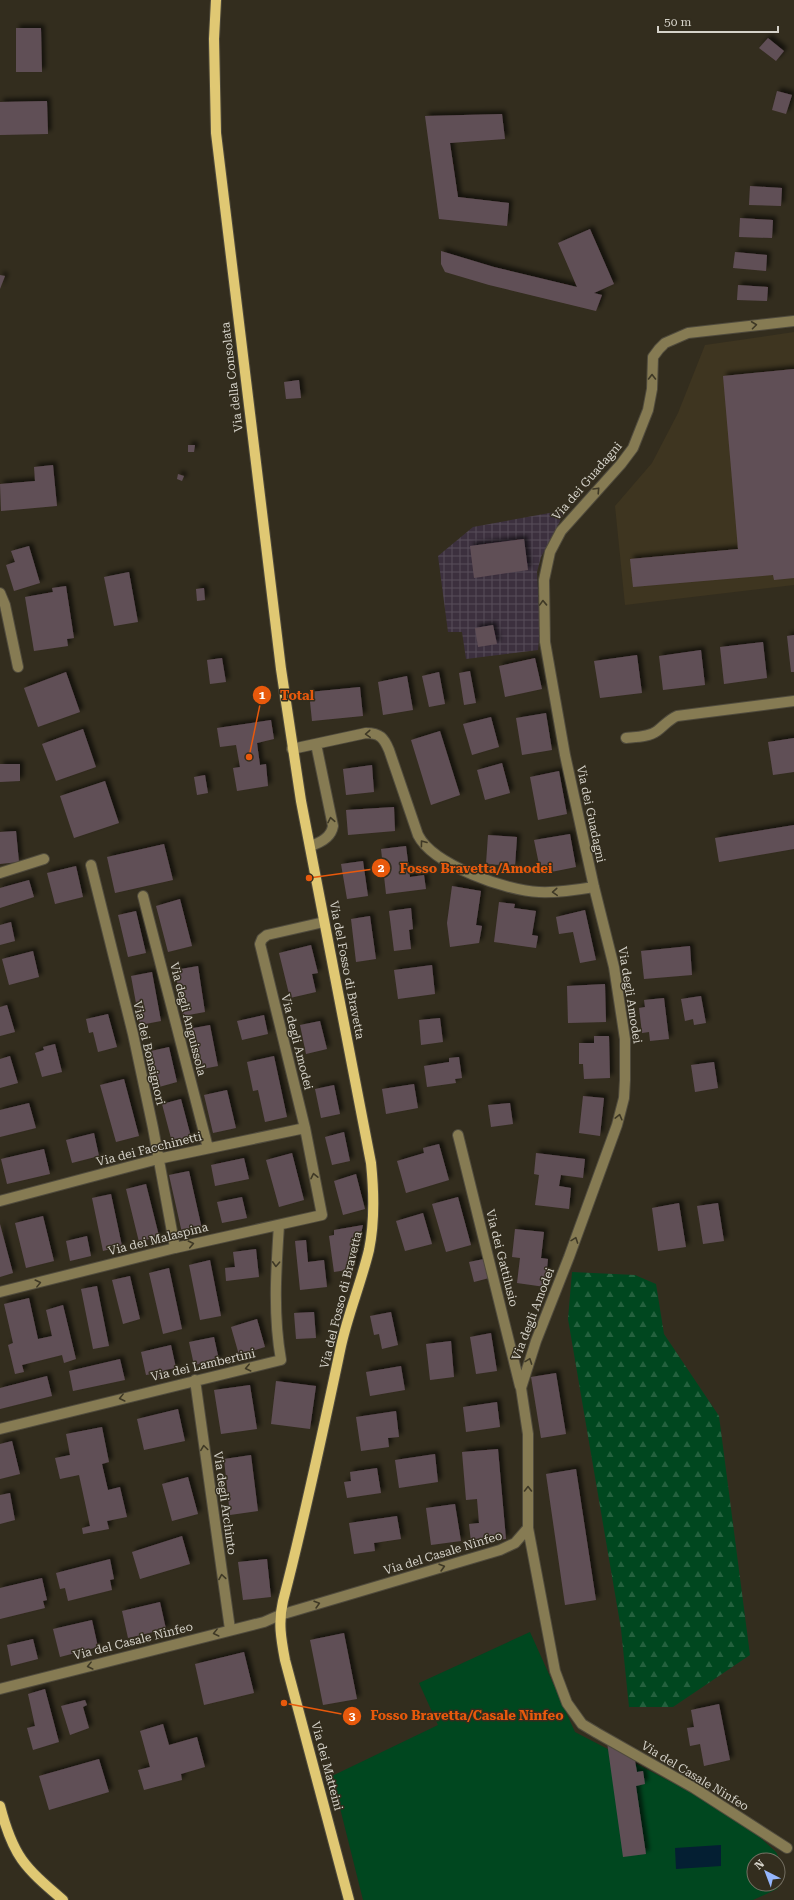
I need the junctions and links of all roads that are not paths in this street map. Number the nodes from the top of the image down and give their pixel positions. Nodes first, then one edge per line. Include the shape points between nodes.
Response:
1 (216, 0) edge
2 (794, 321) edge
3 (0, 593) edge
4 (18, 667) dead end
5 (794, 701) edge
6 (626, 738) dead end
7 (316, 744) junction
8 (292, 749) junction
9 (310, 846) junction
10 (44, 859) dead end
11 (91, 865) dead end
12 (0, 873) edge
13 (594, 887) junction
14 (143, 896) dead end
15 (324, 922) junction
16 (304, 1128) junction
17 (458, 1135) dead end
18 (208, 1148) junction
19 (158, 1159) junction
20 (0, 1201) edge
21 (322, 1214) joint
22 (279, 1225) junction
23 (175, 1248) junction
24 (0, 1292) edge
25 (195, 1380) junction
26 (521, 1388) junction
27 (0, 1429) edge
28 (528, 1528) junction
29 (280, 1615) junction
30 (230, 1630) junction
31 (0, 1688) edge
32 (0, 1806) edge
33 (787, 1848) dead end
34 (62, 1900) edge
35 (349, 1900) edge

1 - 8 main road, Via della Consolata via 216,132
13 -> 2 street, Via dei Guadagni via 565,755 545,642 543,591 545,570 553,545 565,525 633,448 650,399 652,362 656,352 665,343 688,333
3 - 4 street via 5,605
5 - 6 street via 677,716 654,733
7 - 8 street
9 -> 7 street via 317,844 332,831
13 -> 7 street via 531,892 510,887 451,864 431,852 420,840 393,758 382,738 374,733
8 - 9 main road, Via del Fosso di Bravetta
9 - 15 main road, Via del Fosso di Bravetta
10 - 12 street
11 - 19 street, Via dei Bonsignori via 133,1034
26 -> 13 street, Via degli Amodei via 536,1340 617,1125 624,1098 623,1022 612,960
14 - 18 street, Via degli Anguissola
15 - 16 street, Via degli Amodei via 267,935 260,944
15 - 29 main road, Via del Fosso di Bravetta via 371,1162 374,1214 369,1250 346,1325 326,1422
16 - 18 street, Via dei Facchinetti
21 -> 16 street, Via degli Amodei
17 - 26 street, Via dei Gattilusio
18 - 19 street, Via dei Facchinetti
19 - 20 street, Via dei Facchinetti
19 - 23 street, Via dei Bonsignori
21 - 22 street, Via dei Malaspina
23 -> 22 street, Via dei Malaspina
22 -> 25 street, Via dei Lambertini via 275,1305 281,1360
24 -> 23 street, Via dei Malaspina
25 -> 27 street, Via dei Lambertini
30 -> 25 street, Via degli Archinto
28 -> 26 street, Via degli Amodei via 528,1434
29 -> 28 street, Via del Casale Ninfeo via 506,1548 518,1541
28 - 33 street, Via del Casale Ninfeo via 555,1671 567,1703 582,1724 694,1788
29 - 30 street, Via del Casale Ninfeo via 264,1622
29 - 35 main road, Via dei Matteini via 285,1660
30 -> 31 street, Via del Casale Ninfeo
32 - 34 main road via 10,1839 22,1863

